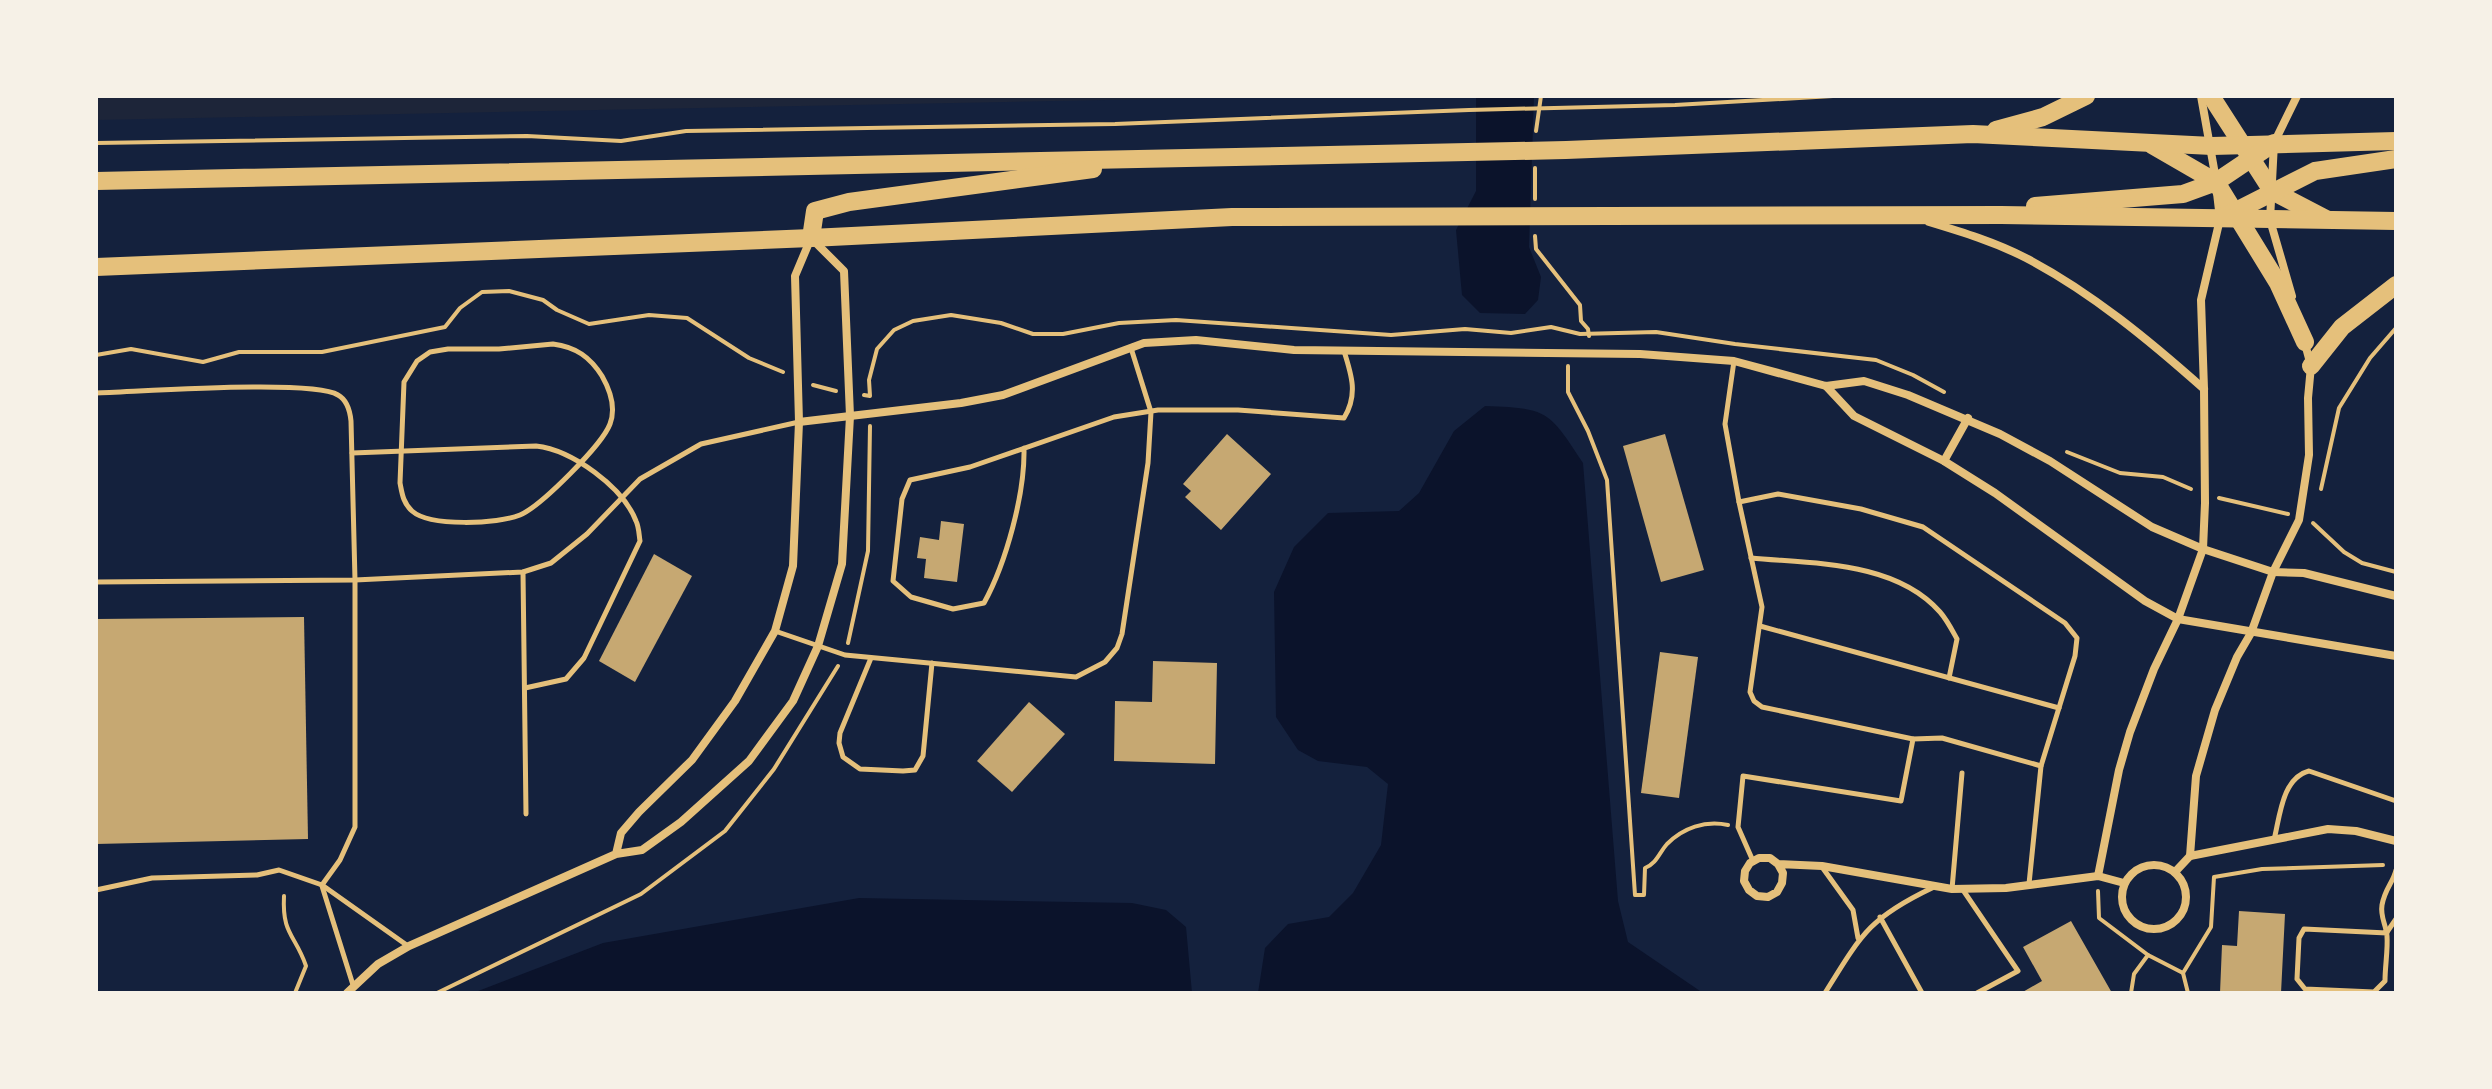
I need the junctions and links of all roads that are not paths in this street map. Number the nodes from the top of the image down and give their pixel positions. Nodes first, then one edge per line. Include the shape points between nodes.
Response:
1 (2086, 96) edge
2 (2201, 96) edge
3 (2211, 96) edge
4 (2297, 96) edge
5 (1973, 134) junction
6 (2396, 141) edge
7 (2148, 143) junction
8 (2274, 143) junction
9 (2212, 146) junction
10 (2245, 151) junction
11 (1183, 157) junction
12 (2396, 159) edge
13 (96, 181) edge
14 (2216, 182) junction
15 (2272, 191) junction
16 (1909, 216) junction
17 (2232, 216) junction
18 (2270, 220) junction
19 (2329, 220) junction
20 (2396, 221) edge
21 (811, 238) junction
22 (96, 267) edge
23 (2396, 285) edge
24 (2305, 342) junction
25 (1131, 348) junction
26 (1344, 350) junction
27 (1734, 361) junction
28 (2311, 366) junction
29 (1826, 386) junction
30 (2204, 389) junction
31 (96, 393) edge
32 (1151, 412) junction
33 (850, 416) junction
34 (1968, 418) junction
35 (799, 422) junction
36 (1024, 448) junction
37 (401, 450) junction
38 (352, 453) junction
39 (1944, 461) junction
40 (580, 463) junction
41 (621, 496) junction
42 (1739, 502) junction
43 (2203, 549) junction
44 (1751, 558) junction
45 (523, 572) junction
46 (2273, 572) junction
47 (355, 580) junction
48 (96, 582) edge
49 (2396, 596) edge
50 (2178, 619) junction
51 (1760, 626) junction
52 (775, 631) junction
53 (2251, 633) junction
54 (818, 646) junction
55 (2396, 656) edge
56 (871, 658) junction
57 (932, 663) junction
58 (1949, 678) junction
59 (525, 688) junction
60 (2059, 708) junction
61 (1913, 739) junction
62 (2041, 766) junction
63 (1962, 773) dead end
64 (2396, 801) edge
65 (526, 814) dead end
66 (2274, 840) junction
67 (2396, 841) edge
68 (616, 854) junction
69 (2190, 856) junction
70 (1753, 861) junction
71 (1778, 864) junction
72 (1822, 866) junction
73 (2175, 872) junction
74 (2396, 872) edge
75 (2098, 876) junction
76 (2124, 883) junction
77 (2029, 884) junction
78 (322, 885) junction
79 (1934, 887) junction
80 (1952, 889) junction
81 (1962, 889) junction
82 (96, 890) edge
83 (1880, 917) junction
84 (2396, 919) edge
85 (2387, 933) junction
86 (1859, 939) junction
87 (409, 946) junction
88 (350, 989) edge
89 (1825, 993) edge
90 (1922, 993) edge
91 (1977, 993) edge

1 - 5 highway via 2043,117
2 - 9 street
3 - 10 highway
4 - 8 street
5 - 7 highway
5 - 11 highway via 1566,150
6 - 8 highway
7 - 9 highway
7 - 14 highway
8 - 10 highway
8 - 15 street
9 - 10 highway
9 - 14 street
10 - 14 highway
10 - 15 highway
11 - 13 highway
11 - 21 highway via 849,202 815,211
12 - 15 highway via 2315,171
14 - 16 highway via 2183,194
14 - 17 highway
15 - 17 highway
15 - 18 street
15 - 19 highway
16 - 17 highway
16 - 21 highway via 1232,217
16 - 30 street via 2027,259 2160,350
17 - 18 highway
17 - 24 highway via 2278,283
17 - 30 street via 2201,300
18 - 19 highway
18 - 24 street
19 - 20 highway
21 - 22 highway
21 - 33 street via 844,271
21 - 35 street via 795,276
23 - 28 highway via 2342,327
24 - 28 street
25 - 26 street via 1196,340
25 - 32 lane
25 - 33 street via 1003,395
26 - 27 street
26 - 32 lane via 1353,378 1353,403 1344,418 1238,410
27 - 29 street
27 - 42 lane via 1725,424
28 - 46 street via 2299,520
29 - 34 street via 1864,381
29 - 39 street via 1854,416
30 - 43 street
31 - 38 lane via 328,390 341,396 349,410
32 - 36 lane via 1114,417
32 - 57 lane via 1122,634 1105,662 1076,677
33 - 35 street
33 - 54 street via 842,564
34 - 39 street
34 - 43 street via 2050,461 2152,527
35 - 41 lane via 701,444
35 - 52 street via 793,566
36 - 36 lane via 910,480 902,499 893,581 911,597 953,609 984,603 994,586 1020,496
37 - 38 lane
37 - 40 lane via 536,446
37 - 40 lane via 405,503 425,518 444,521 502,521 522,515
37 - 40 lane via 404,382 425,354 553,344 584,354 610,393 611,421
38 - 47 lane
39 - 50 street
40 - 41 lane
41 - 45 lane via 551,563
41 - 59 lane via 640,541 584,658 566,679
42 - 44 lane
42 - 60 lane via 1778,494 1923,527 2065,623 2077,638
43 - 46 street
43 - 50 street
44 - 51 lane via 1762,607
44 - 58 lane via 1852,567 1904,585 1939,611 1957,639
45 - 47 lane
45 - 59 lane
46 - 49 street via 2304,573
46 - 53 street
47 - 48 lane
47 - 78 lane via 355,827
50 - 53 street
50 - 75 street via 2130,732
51 - 58 lane
51 - 61 lane via 1750,692 1762,707
52 - 54 lane
52 - 68 street via 735,701 692,760 621,833
53 - 55 street
53 - 69 street via 2215,710 2196,776
54 - 56 lane
54 - 68 street via 793,701 749,761 642,850
56 - 57 lane
56 - 57 lane via 839,743 843,757 860,769 903,771 919,766
58 - 60 lane
59 - 65 lane
60 - 62 lane
61 - 62 lane via 1942,738
61 - 70 lane via 1901,801 1743,776 1738,827
62 - 77 lane
63 - 80 lane
64 - 66 lane via 2309,771 2299,774 2287,788
66 - 67 street via 2328,829
66 - 69 street
68 - 87 street
69 - 73 street
70 - 71 street via 1770,858
70 - 71 street via 1744,881 1757,896 1777,892 1783,873
71 - 72 street
72 - 79 street
72 - 86 lane via 1853,910
73 - 76 street via 2153,864 2141,867
73 - 76 street via 2187,895 2185,909 2178,920 2154,930 2130,920 2123,909
74 - 85 lane via 2381,908
75 - 76 street
75 - 77 street
77 - 81 street
78 - 82 lane via 279,870 152,878
78 - 87 lane
78 - 88 lane
79 - 80 street
79 - 83 lane
80 - 81 street
81 - 91 lane via 2018,971
83 - 86 lane
83 - 90 lane
84 - 85 lane
85 - 85 lane via 2304,929 2297,979 2305,989 2374,992 2385,981
86 - 89 lane
87 - 88 street

